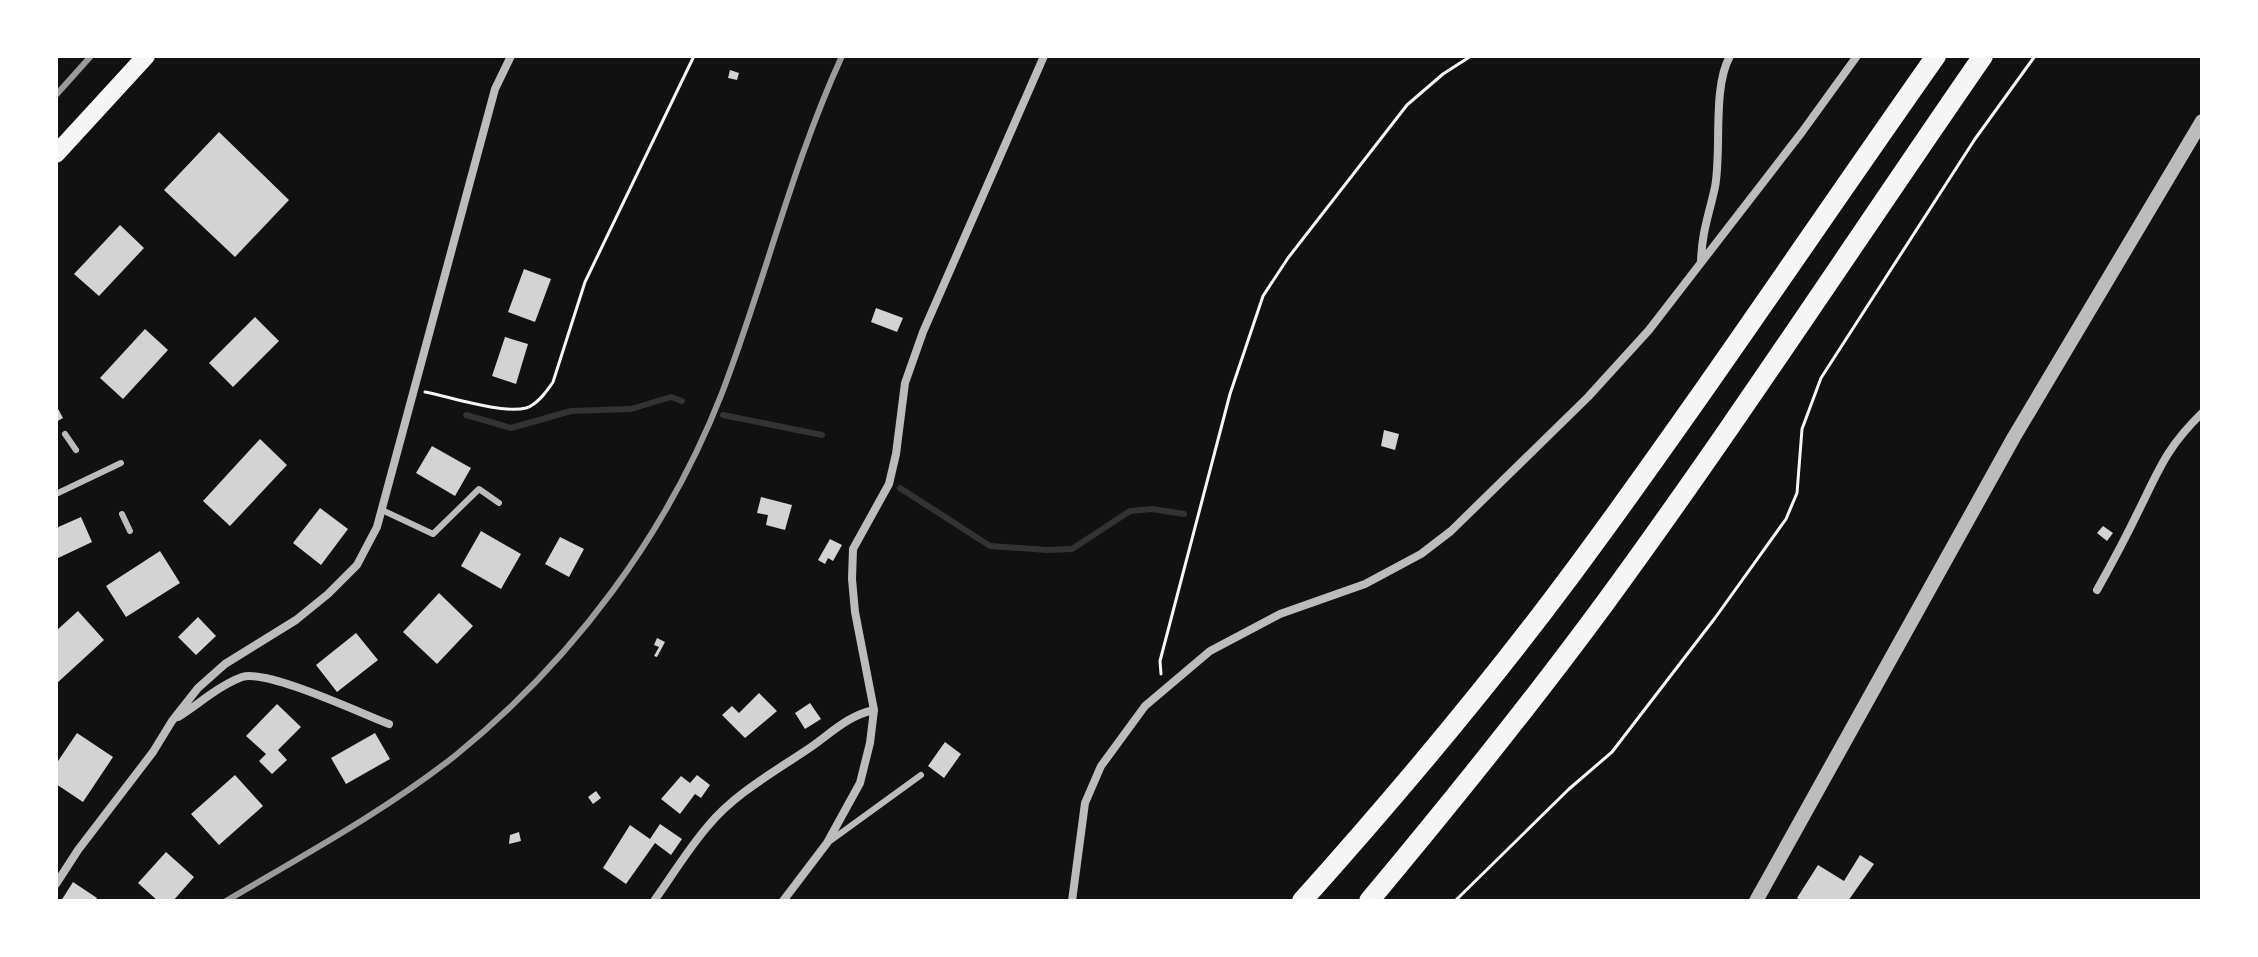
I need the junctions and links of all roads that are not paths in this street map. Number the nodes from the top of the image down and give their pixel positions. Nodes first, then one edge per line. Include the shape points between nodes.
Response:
1 (146, 56) edge
2 (511, 56) edge
3 (1044, 56) edge
4 (1730, 56) edge
5 (1857, 56) edge
6 (1936, 56) edge
7 (1983, 56) edge
8 (2202, 121) edge
9 (56, 154) edge
10 (1701, 262) junction
11 (2202, 413) edge
12 (65, 434) dead end
13 (76, 450) dead end
14 (121, 463) dead end
15 (56, 494) edge
16 (499, 503) dead end
17 (382, 510) junction
18 (122, 514) dead end
19 (130, 531) dead end
20 (2097, 590) dead end
21 (874, 710) junction
22 (172, 721) junction
23 (389, 724) dead end
24 (921, 775) dead end
25 (827, 843) junction
26 (56, 884) edge
27 (654, 901) edge
28 (783, 901) edge
29 (1072, 901) edge
30 (1302, 901) edge
31 (1369, 901) edge
32 (1756, 901) edge

1 - 9 main road
2 - 17 street via 495,89
3 - 21 street via 923,332 905,383 889,484 853,549 855,612
4 - 10 street
5 - 10 street
6 - 30 highway via 1570,576 1457,720
7 - 31 highway via 1603,605 1477,771
8 - 32 street via 2014,437
10 - 29 street via 1588,397 1451,531 1365,584 1280,614 1210,651 1145,706 1101,766 1085,803
11 - 20 street via 2159,466
12 - 13 lane
14 - 15 lane
16 - 17 lane via 479,489 433,534
17 - 22 street via 357,565 296,620 225,664
18 - 19 lane
21 - 25 street via 860,783
21 - 27 street via 839,726 720,813
22 - 23 street via 222,687 245,676 261,676
22 - 26 street
24 - 25 lane
25 - 28 street

